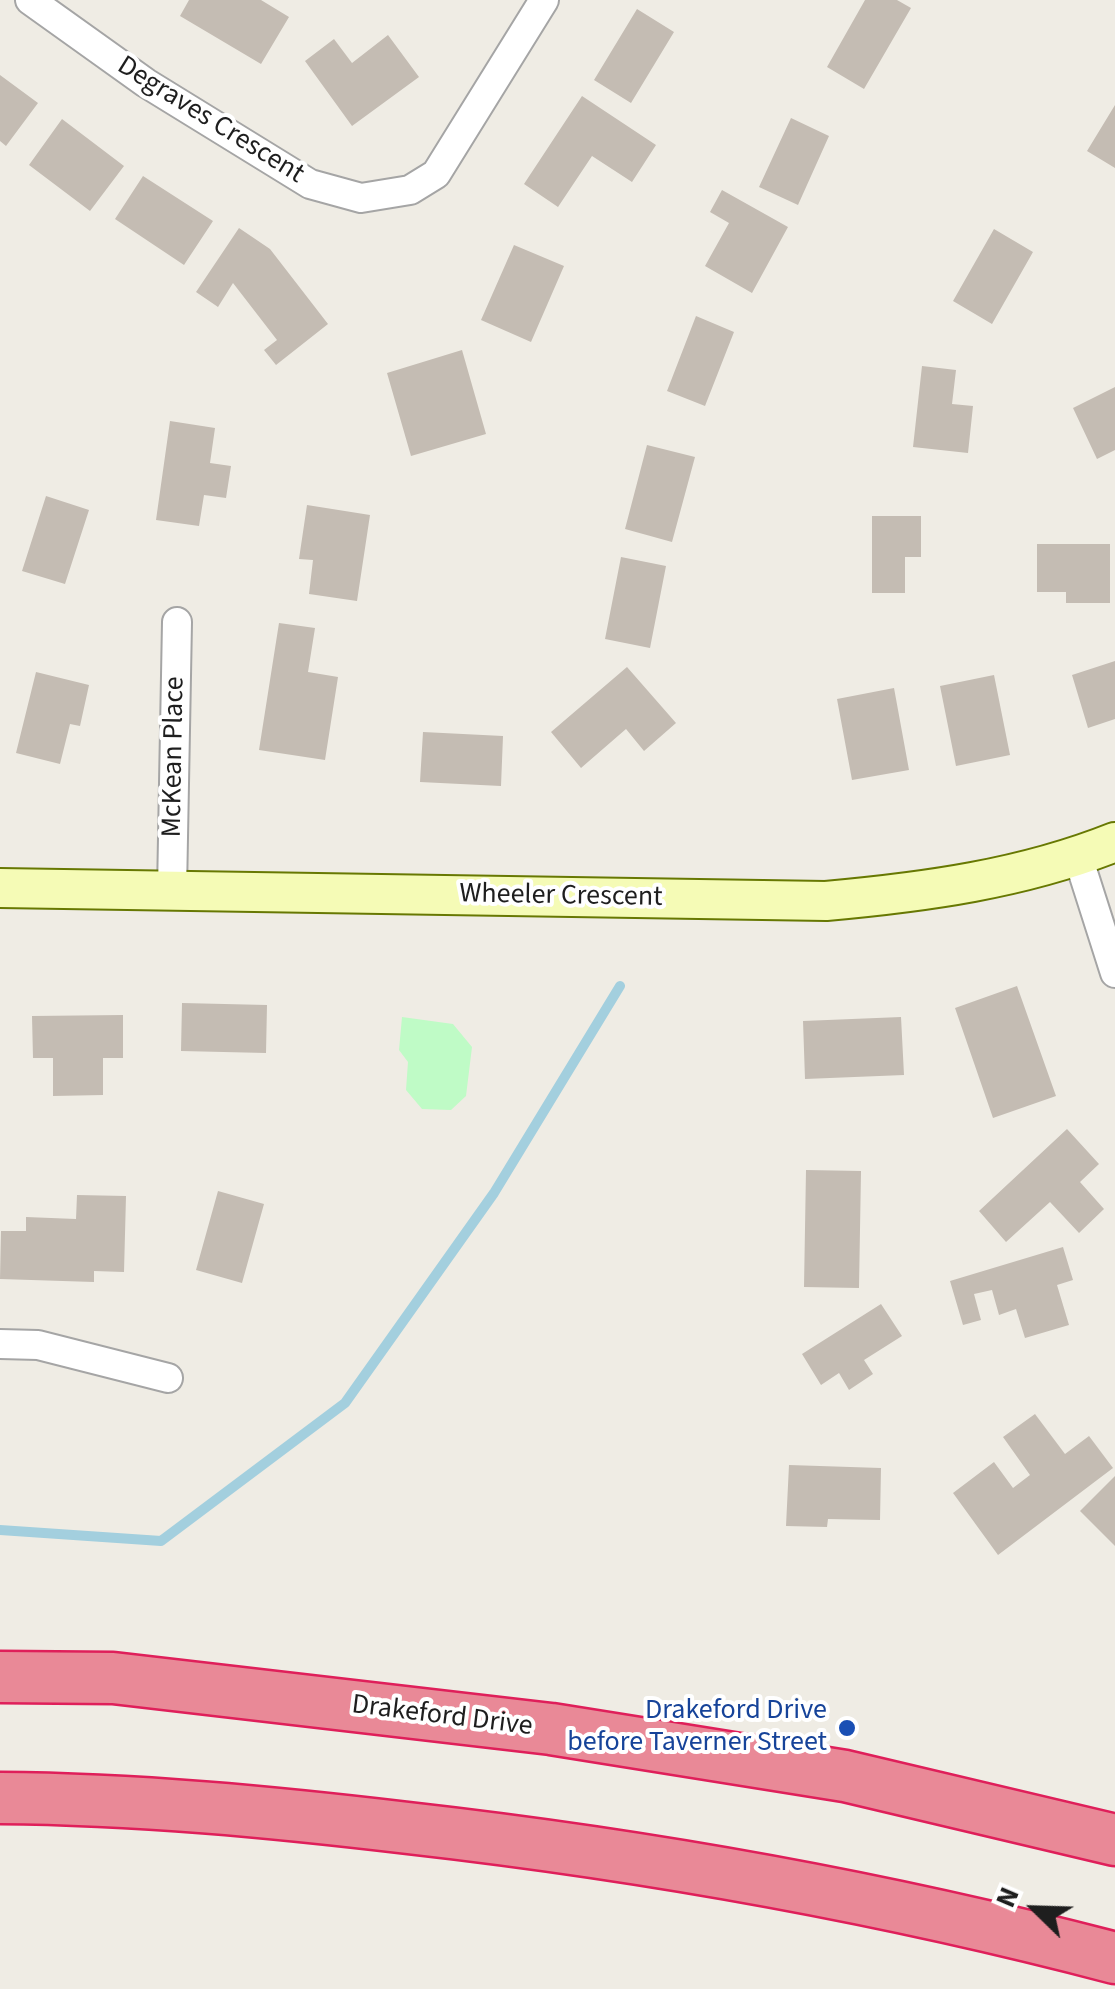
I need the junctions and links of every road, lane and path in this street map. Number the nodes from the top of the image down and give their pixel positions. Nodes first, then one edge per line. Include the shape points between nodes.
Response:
1 (30, 0) edge
2 (544, 0) edge
3 (178, 622) dead end
4 (1115, 842) edge
5 (1078, 857) junction
6 (0, 888) edge
7 (172, 891) junction
8 (1115, 973) edge
9 (0, 1344) edge
10 (168, 1378) dead end
11 (0, 1676) edge
12 (0, 1798) edge
13 (1115, 1840) edge
14 (1115, 1958) edge

1 - 2 street, Degraves Crescent via 146,83 310,184 361,198 410,190 436,174
3 - 7 street, McKean Place
4 - 5 street, Wheeler Crescent
5 - 7 street, Wheeler Crescent via 930,891 826,901
5 - 8 street
6 - 7 street, Wheeler Crescent
9 - 10 street via 38,1345
11 - 13 highway, Drakeford Drive via 113,1678 551,1729 844,1776
12 - 14 highway via 292,1814 536,1842 706,1870

